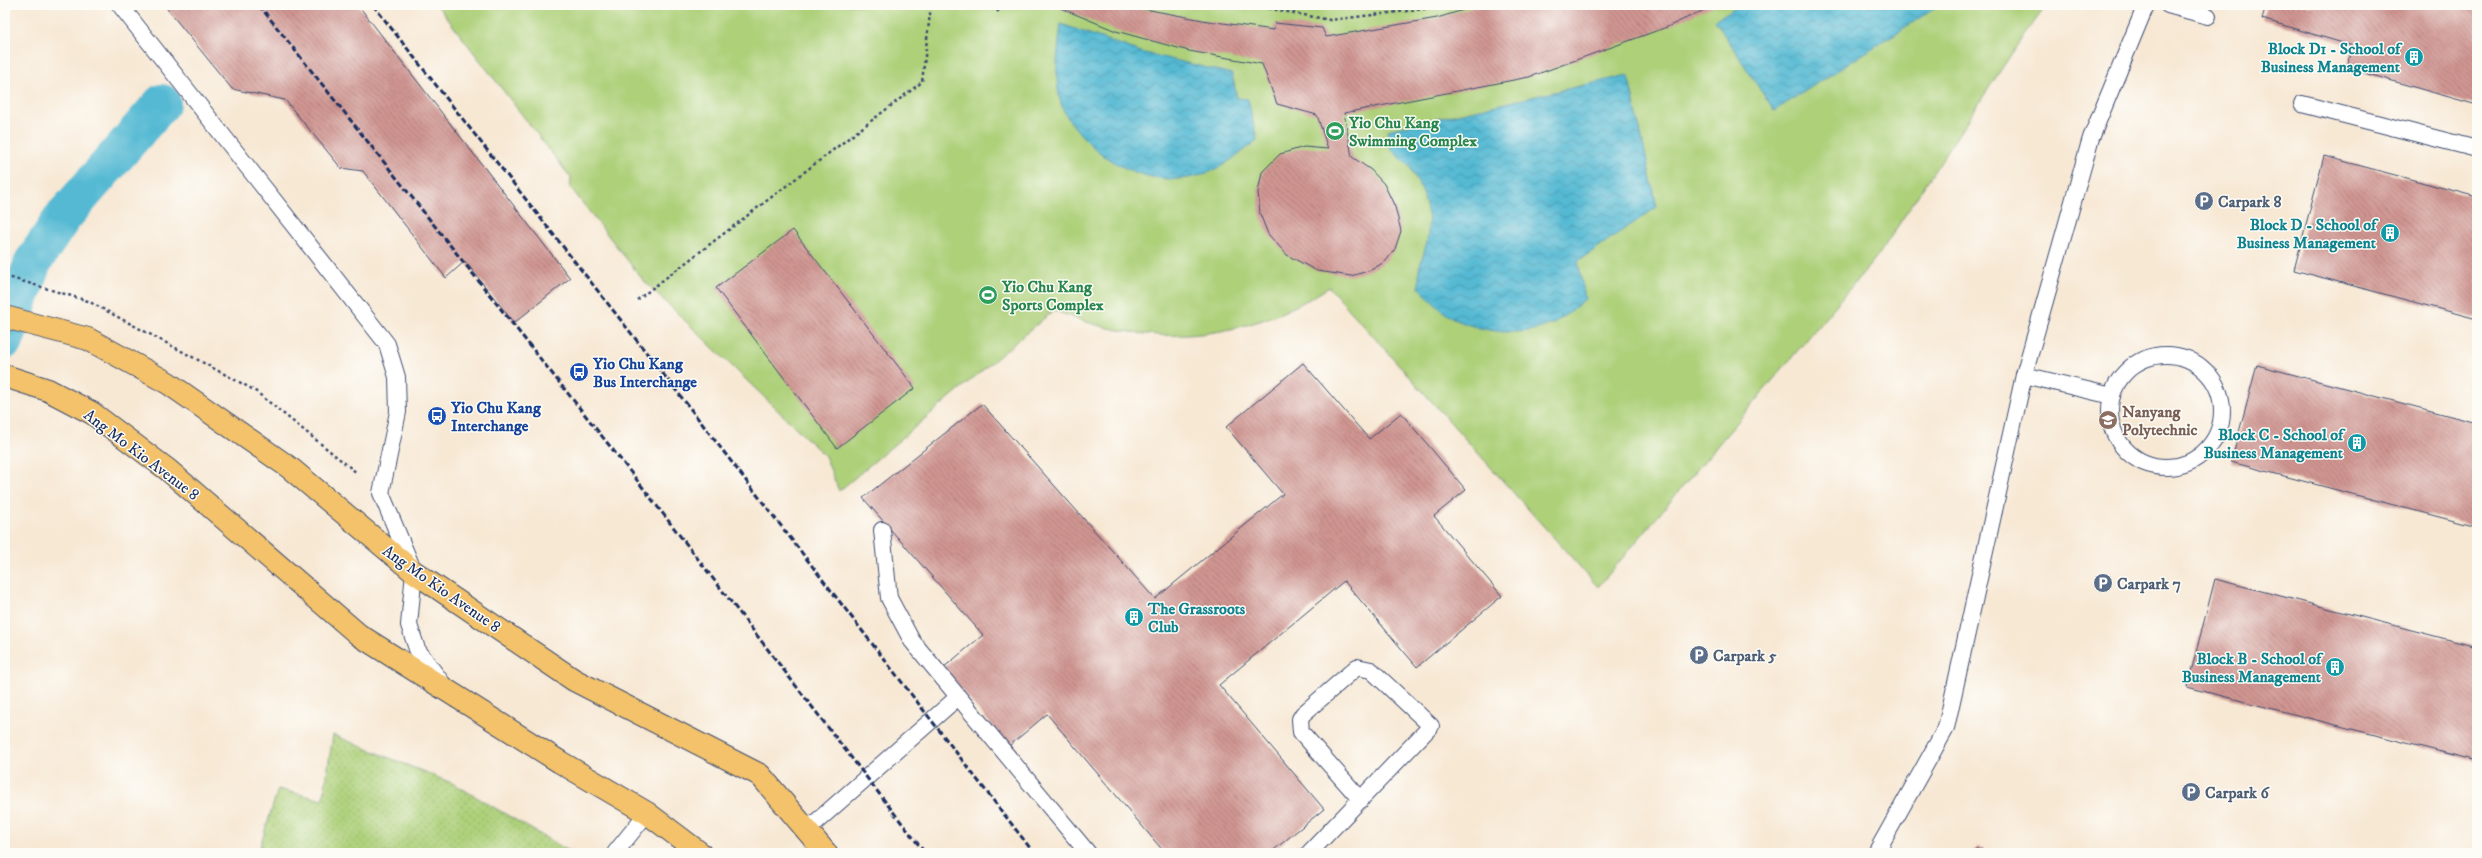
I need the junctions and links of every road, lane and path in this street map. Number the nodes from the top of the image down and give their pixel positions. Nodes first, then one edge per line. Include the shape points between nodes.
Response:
1 (120, 5) edge
2 (931, 5) edge
3 (1003, 5) edge
4 (1251, 5) edge
5 (1440, 5) edge
6 (2146, 5) edge
7 (2168, 5) edge
8 (997, 12) dead end
9 (2208, 16) dead end
10 (2302, 104) dead end
11 (2477, 149) edge
12 (5, 276) edge
13 (637, 300) dead end
14 (5, 317) edge
15 (2024, 374) junction
16 (5, 376) edge
17 (2112, 396) junction
18 (381, 493) junction
19 (882, 530) dead end
20 (414, 572) junction
21 (449, 693) junction
22 (958, 697) junction
23 (1361, 800) junction
24 (647, 813) junction
25 (807, 830) junction
26 (615, 853) edge
27 (700, 853) edge
28 (826, 853) edge
29 (1088, 853) edge
30 (1309, 853) edge
31 (1876, 853) edge

1 - 18 lane via 387,344 397,378 398,412
2 - 13 path via 922,82
3 - 8 path
4 - 5 path via 1330,20
6 - 15 lane via 2091,138
7 - 9 lane
10 - 11 lane
12 - 18 path via 88,301 254,390
14 - 20 main road, Ang Mo Kio Avenue 8 via 88,339 168,383 290,468
15 - 17 lane
15 - 31 lane via 1946,728
16 - 21 main road, Ang Mo Kio Avenue 8 via 48,390 92,413 168,470 359,634
17 - 17 lane via 2125,373 2140,361 2159,355 2179,357 2197,364 2211,378 2220,394 2223,414 2219,432 2209,448 2195,460 2177,466 2157,467 2139,460 2124,449 2110,414
18 - 20 lane
19 - 22 lane via 889,598 912,641
20 - 21 lane via 409,625 417,649
20 - 25 main road, Ang Mo Kio Avenue 8 via 574,680 760,775
21 - 24 main road, Ang Mo Kio Avenue 8
22 - 25 lane
22 - 29 lane
23 - 23 lane via 1301,732 1300,719 1302,714 1353,669 1364,667 1371,670 1431,726
23 - 30 lane
24 - 26 lane
24 - 27 main road, Ang Mo Kio Avenue 8
25 - 28 main road, Ang Mo Kio Avenue 8

